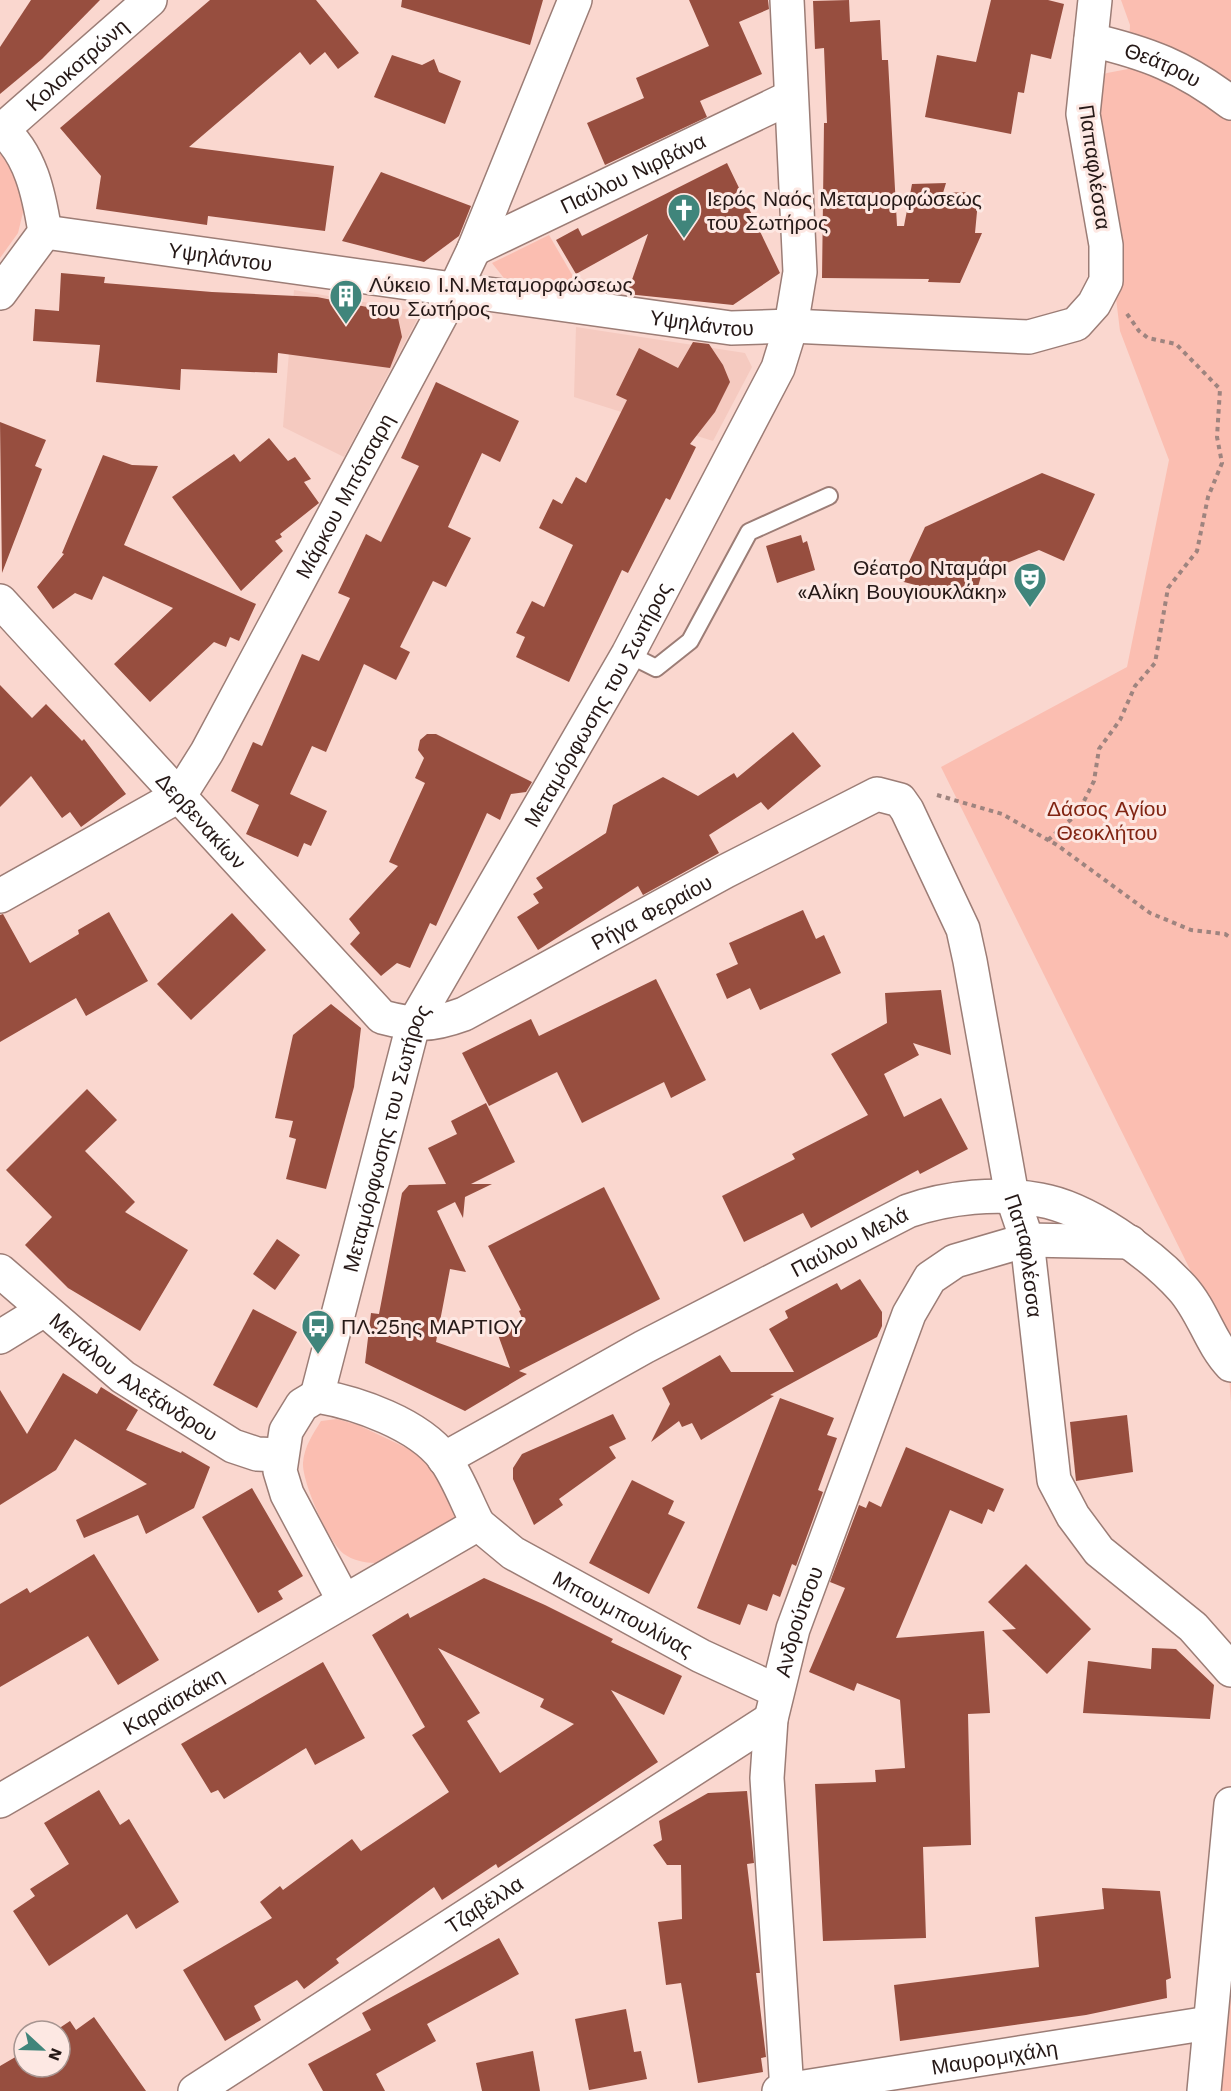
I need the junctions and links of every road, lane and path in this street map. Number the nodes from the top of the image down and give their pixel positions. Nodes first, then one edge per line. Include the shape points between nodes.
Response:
1 (150, 0) edge
2 (575, 0) edge
3 (787, 0) edge
4 (1095, 0) edge
5 (1090, 40) junction
6 (791, 97) junction
7 (1231, 103) edge
8 (1, 129) edge
9 (45, 232) junction
10 (474, 249) junction
11 (454, 291) junction
12 (0, 293) edge
13 (1085, 314) junction
14 (790, 326) junction
15 (829, 496) dead end
16 (0, 601) edge
17 (628, 654) junction
18 (180, 795) junction
19 (895, 798) junction
20 (1048, 840) junction
21 (0, 896) edge
22 (1231, 938) edge
23 (413, 1025) junction
24 (1012, 1196) junction
25 (1027, 1240) junction
26 (1130, 1242) junction
27 (0, 1271) edge
28 (44, 1310) junction
29 (0, 1337) edge
30 (1231, 1365) edge
31 (318, 1396) junction
32 (280, 1455) junction
33 (444, 1459) junction
34 (478, 1524) junction
35 (344, 1601) junction
36 (1231, 1670) edge
37 (774, 1705) junction
38 (0, 1801) edge
39 (1231, 1803) edge
40 (1209, 2023) junction
41 (784, 2090) edge
42 (195, 2091) edge
43 (1204, 2091) edge

1 - 8 street, Κολοκοτρώνη
2 - 10 street, Μάρκου Μπότσαρη
3 - 6 street, Μεταμόρφωσης του Σωτήρος
4 - 5 street, Παπαφλέσσα
5 - 7 street, Θεάτρου via 1144,53 1210,86
5 - 13 street, Παπαφλέσσα via 1083,114 1106,245 1106,281
6 - 10 street, Παύλου Νιρβάνα
6 - 14 street, Μεταμόρφωσης του Σωτήρος via 800,272
8 - 9 street via 32,173
9 - 11 street, Υψηλάντου
9 - 12 street
10 - 11 street, Μάρκου Μπότσαρη
11 - 14 street, Υψηλάντου via 731,328
11 - 18 street, Μάρκου Μπότσαρη via 207,752
13 - 14 street, Υψηλάντου via 1029,337
13 - 20 path via 1107,304 1124,310 1148,338 1176,344 1220,389 1217,437 1222,463 1208,497 1197,551 1168,588 1155,663 1135,686 1120,720 1099,750 1094,781 1078,813
14 - 17 street, Μεταμόρφωσης του Σωτήρος via 778,368
15 - 17 lane via 749,532 690,641 656,668
16 - 18 street, Δερβενακίων
17 - 23 street, Μεταμόρφωσης του Σωτήρος
18 - 21 street, Μάρκου Μπότσαρη
18 - 23 street, Δερβενακίων via 382,1017
19 - 20 path via 941,796 1002,814
19 - 23 street, Ρήγα Φεραίου via 877,794 464,1014 442,1022
19 - 24 street, Παπαφλέσσα via 907,810 963,929
20 - 22 path via 1150,913 1191,930
23 - 31 street, Μεταμόρφωσης του Σωτήρος
24 - 25 street, Παπαφλέσσα
24 - 26 street, Παύλου Μελά via 1042,1200 1091,1220
24 - 33 street, Παύλου Μελά via 932,1203 908,1211 644,1347
25 - 26 street, Ανδρούτσου
25 - 36 street, Παπαφλέσσα via 1054,1480 1073,1516 1100,1551 1193,1627
25 - 37 street, Ανδρούτσου via 943,1267 926,1284 909,1314 793,1629
26 - 30 street, Παύλου Μελά via 1184,1289
27 - 28 street, Μεγάλου Αλεξάνδρου
28 - 29 street
28 - 32 street, Μεγάλου Αλεξάνδρου via 123,1377 198,1426 233,1446 257,1454
31 - 32 street via 296,1413
31 - 33 street via 369,1409 418,1436
32 - 35 street via 287,1494
33 - 34 street
34 - 35 street, Καραϊσκάκη
34 - 37 street, Μπουμπουλίνας via 513,1553 702,1656
35 - 38 street, Καραϊσκάκη
37 - 41 street, Ανδρούτσου via 767,1778
37 - 42 street, Τζαβέλλα
39 - 40 street
40 - 41 street, Μαυρομιχάλη
40 - 43 street

